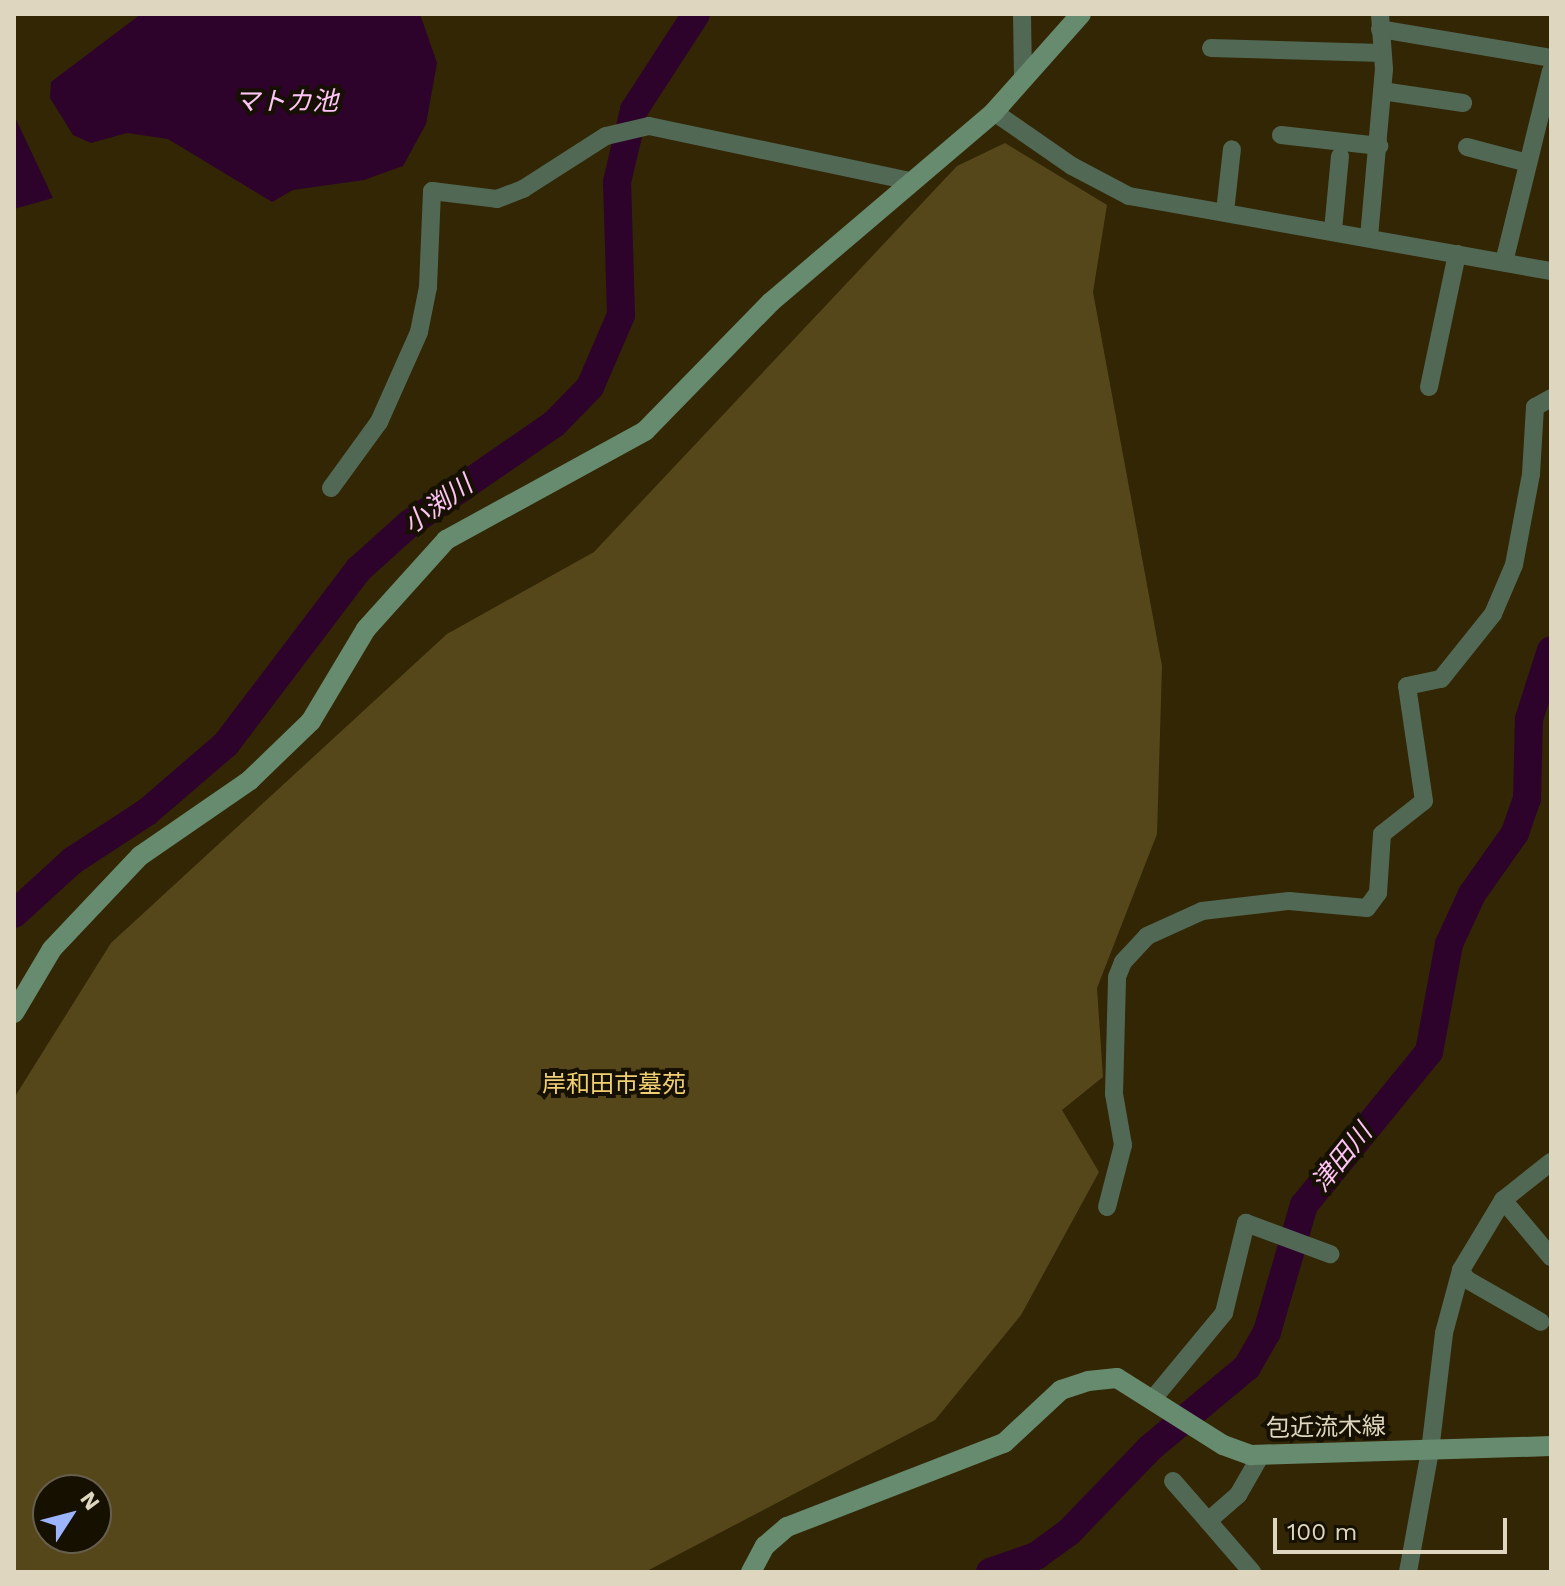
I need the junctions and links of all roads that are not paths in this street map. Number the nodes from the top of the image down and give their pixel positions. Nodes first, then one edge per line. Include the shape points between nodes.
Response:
1 (1022, 14) edge
2 (1081, 14) edge
3 (1380, 22) edge
4 (1211, 48) dead end
5 (1382, 53) junction
6 (1551, 58) edge
7 (1551, 71) edge
8 (1023, 80) junction
9 (1382, 91) junction
10 (1463, 103) dead end
11 (994, 112) junction
12 (1281, 135) dead end
13 (1379, 146) junction
14 (1467, 147) dead end
15 (1232, 149) dead end
16 (1340, 156) dead end
17 (1528, 163) junction
18 (911, 181) junction
19 (1225, 212) junction
20 (1333, 230) junction
21 (1369, 237) junction
22 (1457, 254) junction
23 (1504, 262) junction
24 (1551, 271) edge
25 (1429, 387) dead end
26 (1551, 398) edge
27 (331, 488) dead end
28 (14, 1013) edge
29 (1551, 1162) edge
30 (1503, 1200) junction
31 (1107, 1207) dead end
32 (1330, 1254) dead end
33 (1551, 1256) edge
34 (1461, 1270) junction
35 (1541, 1322) dead end
36 (1158, 1404) junction
37 (1551, 1446) edge
38 (1430, 1451) junction
39 (1261, 1455) junction
40 (1173, 1481) dead end
41 (1208, 1521) junction
42 (751, 1572) edge
43 (1252, 1572) edge
44 (1408, 1572) edge

1 - 8 street
2 - 8 street
3 - 5 street
3 - 6 street
4 - 5 street
5 - 9 street
7 - 17 street
8 - 11 street
9 - 10 street
9 - 13 street
11 - 18 street
11 - 19 street via 1072,166 1129,196
12 - 13 street
13 - 21 street
14 - 17 street
15 - 19 street
16 - 20 street
17 - 23 street
18 - 27 street via 649,126 606,136 523,189 497,199 432,191 428,287 419,332 379,422
18 - 28 street via 771,302 645,431 446,540 366,629 311,721 250,780 140,856 52,949
19 - 20 street
20 - 21 street
21 - 22 street
22 - 23 street
22 - 25 street
23 - 24 street
26 - 31 street via 1535,407 1531,474 1514,565 1493,614 1441,679 1407,686 1424,801 1382,834 1378,893 1367,908 1289,901 1202,911 1147,936 1123,962 1117,977 1114,1094 1123,1145
29 - 30 street
30 - 33 street
30 - 34 street
32 - 36 street via 1246,1223 1224,1313
34 - 35 street via 1466,1279
34 - 38 street via 1444,1333
36 - 39 street, 包近流木線 via 1223,1445
36 - 42 street, 包近流木線 via 1117,1378 1061,1390 1004,1443 787,1527 765,1546
37 - 38 street, 包近流木線
38 - 39 street, 包近流木線
38 - 44 street
39 - 41 street via 1238,1495
40 - 41 street
41 - 43 street

